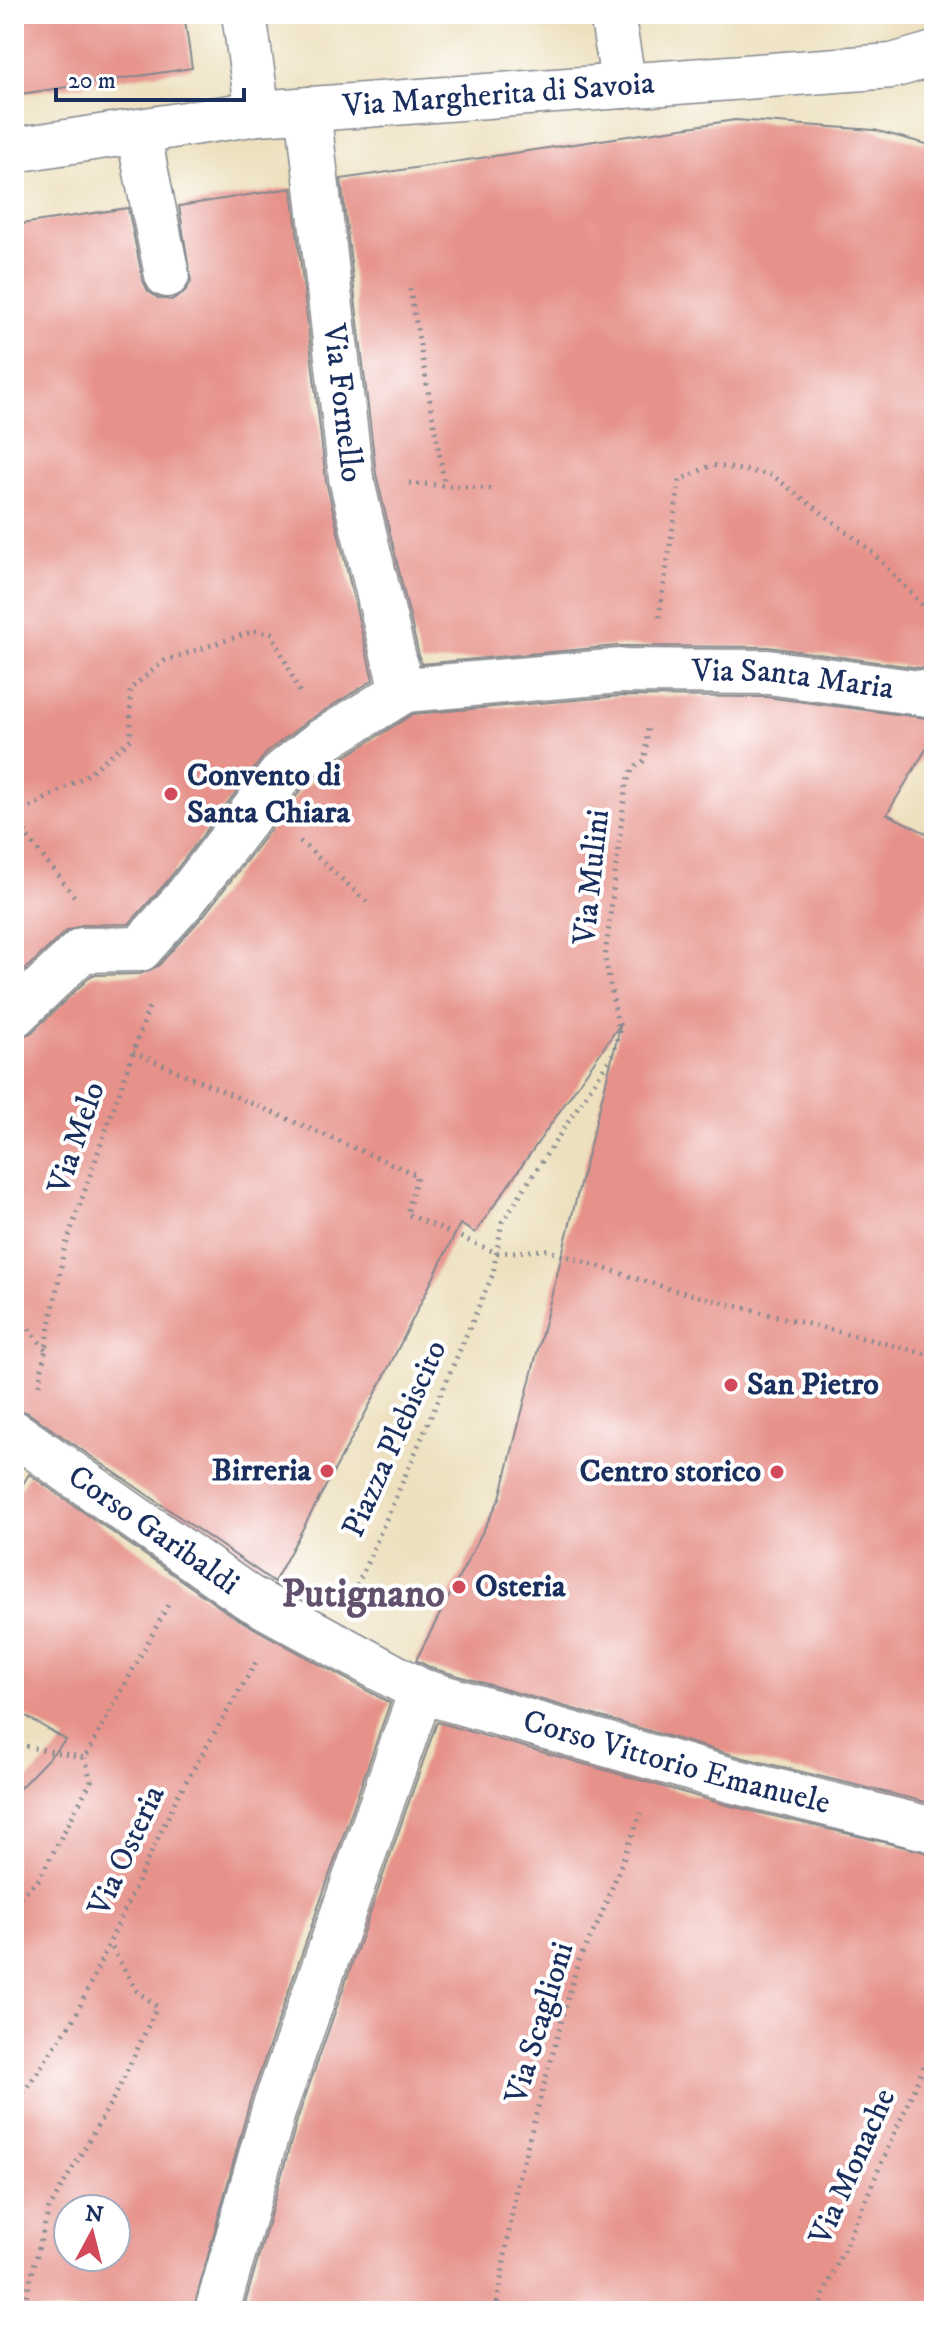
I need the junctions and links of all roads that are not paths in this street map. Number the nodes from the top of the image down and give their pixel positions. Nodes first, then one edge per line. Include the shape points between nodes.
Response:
1 (244, 14) edge
2 (612, 14) edge
3 (934, 54) edge
4 (892, 66) junction
5 (934, 79) edge
6 (624, 86) junction
7 (308, 109) junction
8 (258, 113) junction
9 (138, 132) junction
10 (14, 150) edge
11 (167, 275) dead end
12 (402, 692) junction
13 (934, 695) edge
14 (14, 1015) edge
15 (20, 1437) edge
16 (421, 1691) junction
17 (934, 1830) edge
18 (217, 2311) edge

1 - 8 street
2 - 6 street
3 - 4 street, Via Margherita di Savoia
4 - 5 street
4 - 6 street, Via Margherita di Savoia
6 - 7 street, Via Margherita di Savoia
7 - 8 street, Via Margherita di Savoia
7 - 12 street, Via Fornello via 351,478
8 - 9 street, Via Margherita di Savoia
9 - 10 street, Via Margherita di Savoia
9 - 11 street
12 - 13 street, Via Santa Maria via 620,671 768,672
12 - 14 street via 283,772 128,949 82,950
15 - 16 street, Corso Garibaldi via 248,1597
16 - 17 street, Corso Vittorio Emanuele
16 - 18 street via 274,2109

